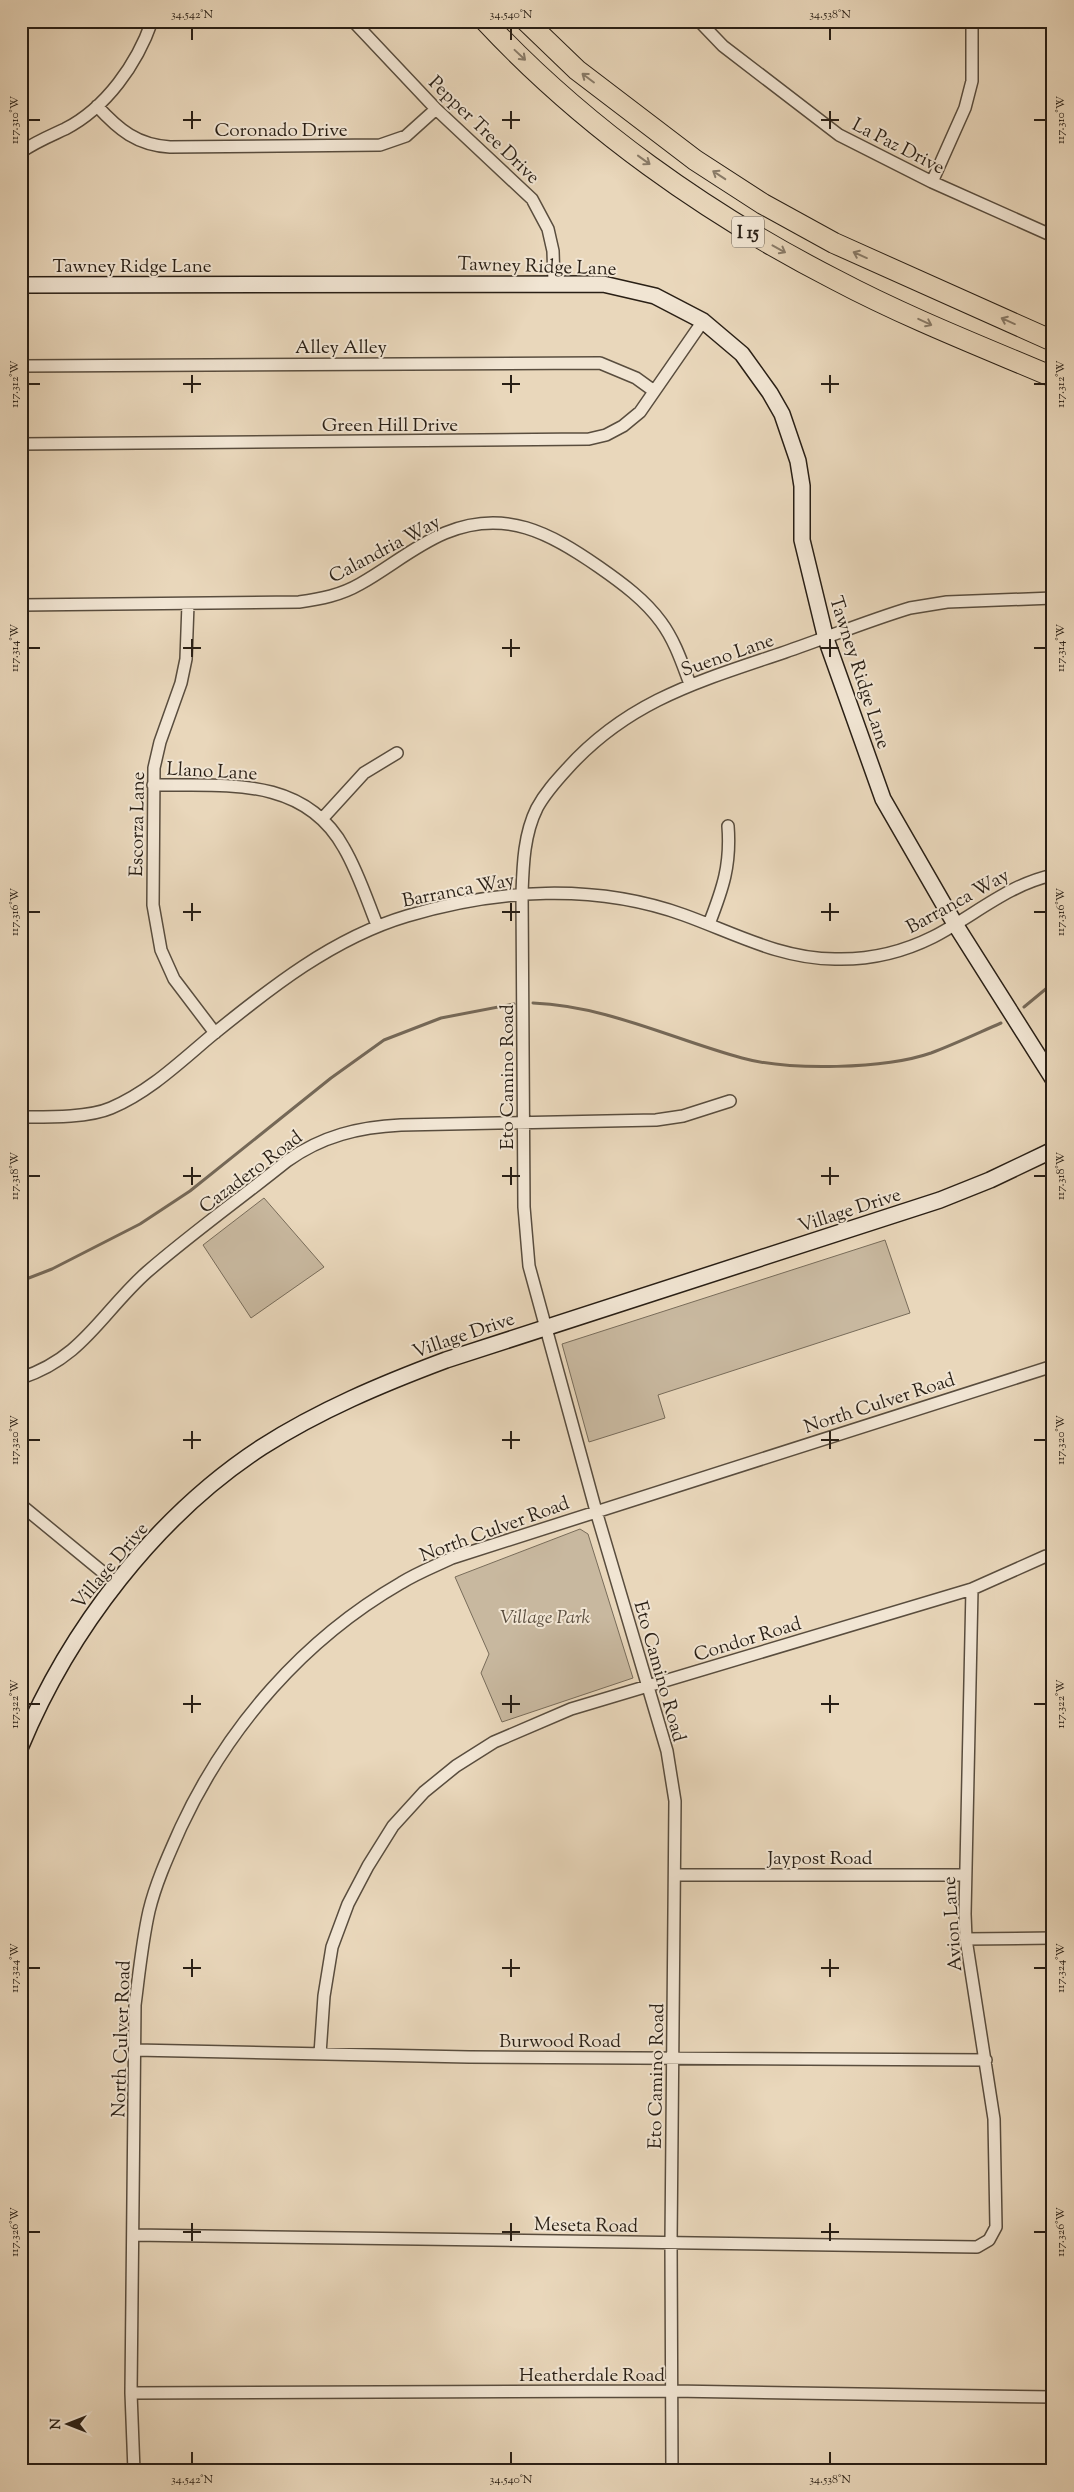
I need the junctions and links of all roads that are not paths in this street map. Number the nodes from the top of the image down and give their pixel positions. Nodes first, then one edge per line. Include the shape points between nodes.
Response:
1 (152, 21) edge
2 (353, 21) edge
3 (485, 21) edge
4 (526, 21) edge
5 (699, 21) edge
6 (972, 21) edge
7 (97, 106) junction
8 (436, 109) junction
9 (21, 152) edge
10 (932, 182) junction
11 (1053, 236) edge
12 (554, 282) junction
13 (21, 285) edge
14 (703, 321) junction
15 (1053, 341) edge
16 (21, 366) edge
17 (1053, 377) edge
18 (654, 391) junction
19 (21, 444) edge
20 (1053, 598) edge
21 (188, 604) junction
22 (21, 605) edge
23 (826, 639) junction
24 (690, 684) junction
25 (397, 753) dead end
26 (153, 785) junction
27 (322, 819) junction
28 (728, 826) dead end
29 (1053, 875) edge
30 (522, 893) junction
31 (709, 924) junction
32 (955, 924) junction
33 (377, 925) junction
34 (215, 1033) junction
35 (1053, 1079) edge
36 (730, 1101) dead end
37 (21, 1117) edge
38 (524, 1122) junction
39 (1053, 1150) edge
40 (545, 1328) junction
41 (1053, 1366) edge
42 (21, 1378) edge
43 (21, 1505) edge
44 (596, 1511) junction
45 (1053, 1556) edge
46 (116, 1583) junction
47 (972, 1589) junction
48 (647, 1686) junction
49 (21, 1746) edge
50 (675, 1875) junction
51 (965, 1875) junction
52 (1053, 1938) edge
53 (966, 1939) junction
54 (135, 2050) junction
55 (320, 2054) junction
56 (672, 2057) junction
57 (986, 2060) junction
58 (133, 2235) junction
59 (671, 2243) junction
60 (977, 2247) joint
61 (672, 2391) junction
62 (132, 2393) junction
63 (1053, 2397) edge
64 (134, 2471) edge
65 (672, 2471) edge

1 - 7 street via 132,63
2 - 8 street, Pepper Tree Drive
3 -> 17 highway, I 15 via 610,135 752,234 836,281
15 -> 4 highway, I 15 via 834,243 763,204 695,160 577,70
5 - 10 street, La Paz Drive via 723,46 840,135
6 - 10 street via 972,81 968,99
7 - 8 street, Coronado Drive via 128,136 154,146 170,147 380,145 406,136
7 - 9 street
8 - 12 street, Pepper Tree Drive via 524,190 540,210 553,251
10 - 11 street, La Paz Drive
12 - 13 street, Tawney Ridge Lane
12 - 14 street, Tawney Ridge Lane via 632,289 663,300
14 - 18 street, Green Hill Drive
14 - 23 street, Tawney Ridge Lane via 742,354 770,393 791,438 802,486 802,540
16 - 18 street, Alley Alley via 600,363 636,378
18 - 19 street, Green Hill Drive via 640,412 623,426 606,434 572,441
20 - 23 street, Sueno Lane via 930,604 887,615
21 - 22 street, Calandria Way
21 - 24 street, Calandria Way via 323,599 361,584 445,533 481,524 526,527 542,531 580,554 642,601 662,623
21 - 26 street, Escorza Lane via 186,659 158,748
23 - 24 street, Sueno Lane
23 - 32 street, Tawney Ridge Lane via 883,799
24 - 30 street, Sueno Lane via 650,702 623,719 596,740 548,789 529,832
25 - 27 street via 364,773
26 - 27 street, Llano Lane via 262,789 295,800
26 - 34 street, Escorza Lane via 155,928 174,979
27 - 33 street, Llano Lane via 344,847
28 - 31 street via 729,862
29 - 32 street, Barranca Way via 1006,892
30 - 31 street, Barranca Way via 621,900 661,907
30 - 33 street, Barranca Way via 447,905
30 - 38 street, Eto Camino Road
31 - 32 street, Barranca Way via 780,952 832,960 891,953 933,937
32 - 35 street, Tawney Ridge Lane
33 - 34 street, Barranca Way via 283,981
34 - 37 street, Barranca Way via 157,1081 109,1110
36 - 38 street, Cazadero Road via 683,1116 656,1120
38 - 40 street, Eto Camino Road via 526,1240
38 - 42 street, Cazadero Road via 379,1126 333,1136 302,1150 148,1271 73,1351 42,1370
39 - 40 street, Village Drive via 940,1200
40 - 44 street, Eto Camino Road
40 - 46 street, Village Drive via 386,1382 299,1425 261,1448 216,1482 166,1528
41 - 44 street, North Culver Road
43 - 46 street
44 - 48 street, Eto Camino Road
44 - 54 street, North Culver Road via 452,1558 402,1582 327,1634 260,1702 215,1763 164,1866 149,1910 141,1954 135,2005
45 - 47 street, Condor Road via 1046,1556
46 - 49 street, Village Drive via 90,1617 52,1679
47 - 48 street, Condor Road
47 - 51 street, Avion Lane
48 - 50 street, Eto Camino Road via 673,1777
48 - 55 street, Condor Road via 571,1709 494,1742 456,1766 424,1792 393,1826 348,1904 332,1947
50 - 51 street, Jaypost Road
50 - 56 street, Eto Camino Road
51 - 53 street, Avion Lane
52 - 53 street
53 - 57 street, Avion Lane
54 - 55 street, Burwood Road
54 - 58 street, North Culver Road
55 - 56 street, Burwood Road
56 - 57 street, Burwood Road
56 - 59 street, Eto Camino Road
57 - 60 street, Avion Lane via 994,2119 996,2227 989,2240
58 - 59 street, Meseta Road
58 - 62 street, North Culver Road
59 - 60 street, Meseta Road
59 - 61 street, Eto Camino Road
61 - 62 street, Heatherdale Road
61 - 63 street, Heatherdale Road
61 - 65 street, Eto Camino Road
62 - 64 street, North Culver Road

